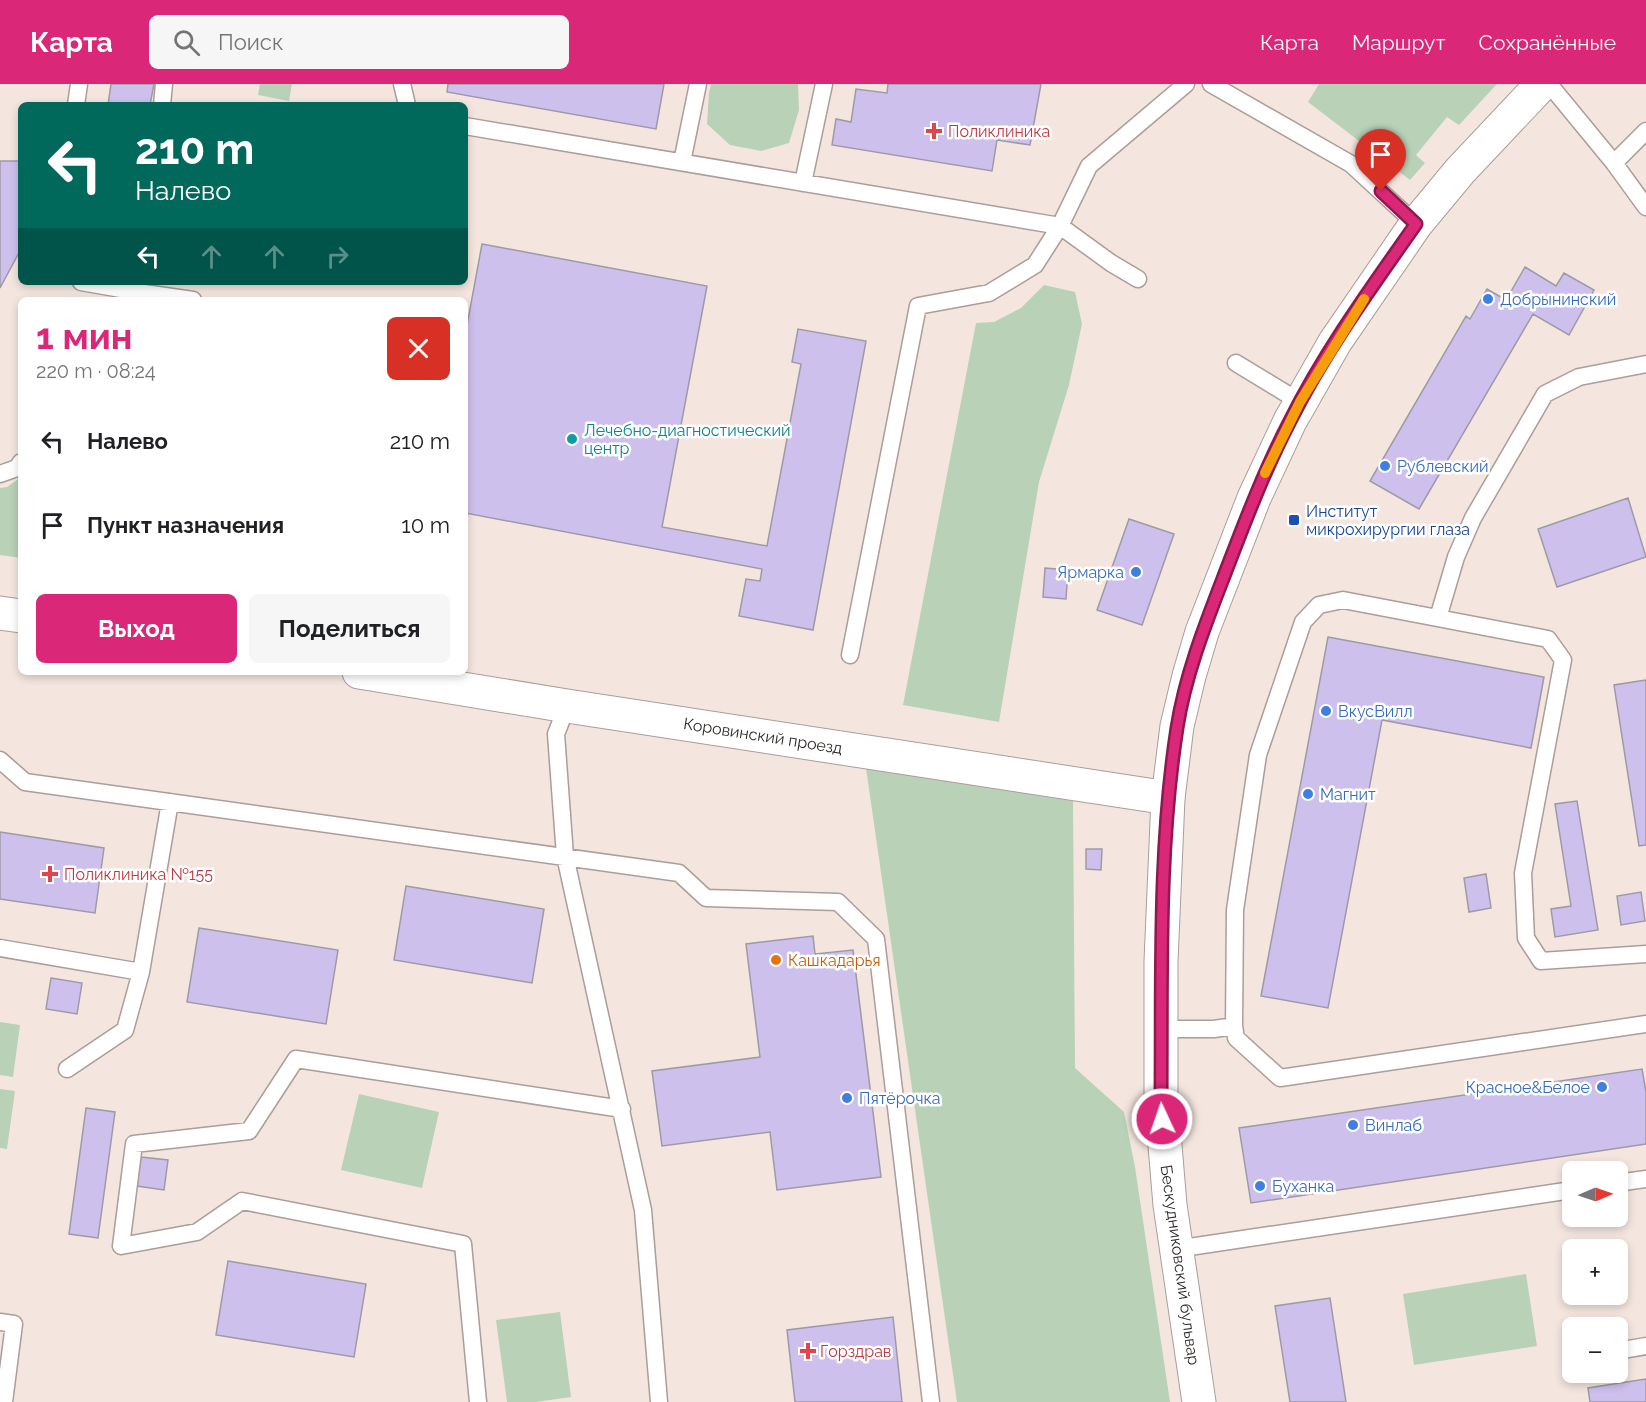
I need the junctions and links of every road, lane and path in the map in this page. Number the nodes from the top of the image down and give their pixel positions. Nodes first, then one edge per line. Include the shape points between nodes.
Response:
1 (80, 84) edge
2 (164, 84) edge
3 (402, 84) edge
4 (698, 84) edge
5 (824, 84) edge
6 (1186, 84) edge
7 (1211, 84) edge
8 (1542, 84) edge
9 (1549, 84) edge
10 (77, 102) edge
11 (162, 102) edge
12 (406, 102) edge
13 (468, 126) edge
14 (1646, 131) edge
15 (682, 162) junction
16 (1614, 163) junction
17 (803, 183) junction
18 (1646, 207) edge
19 (1416, 224) junction
20 (1060, 226) junction
21 (1138, 279) dead end
22 (94, 285) edge
23 (144, 296) edge
24 (1236, 363) dead end
25 (1646, 364) edge
26 (1300, 402) junction
27 (18, 466) edge
28 (0, 474) edge
29 (0, 613) edge
30 (18, 616) edge
31 (1438, 618) junction
32 (850, 655) dead end
33 (377, 675) edge
34 (567, 706) junction
35 (0, 760) edge
36 (1168, 798) junction
37 (170, 802) junction
38 (565, 856) junction
39 (0, 948) edge
40 (1646, 954) edge
41 (141, 972) junction
42 (1646, 1024) edge
43 (1234, 1026) junction
44 (1161, 1029) junction
45 (67, 1069) dead end
46 (621, 1109) junction
47 (1646, 1179) edge
48 (1628, 1181) edge
49 (1562, 1191) edge
50 (1176, 1249) junction
51 (0, 1323) edge
52 (1646, 1346) edge
53 (1628, 1349) edge
54 (4, 1402) edge
55 (478, 1402) edge
56 (659, 1402) edge
57 (931, 1402) edge
58 (1199, 1402) edge

1 - 10 lane
2 - 11 lane
3 - 12 lane
4 - 15 lane
5 - 17 lane
6 - 20 lane via 1089,166
7 - 19 lane via 1351,164
8 - 19 street, Бескудниковский бульвар
9 - 16 lane
13 - 15 lane
14 - 16 lane
15 - 17 lane
16 - 18 lane
17 - 20 lane
19 - 26 street, Бескудниковский бульвар via 1354,313
20 - 21 lane
20 - 32 lane via 1035,265 989,293 918,306
22 - 23 lane
24 - 26 lane
25 - 31 lane via 1579,377 1545,394 1473,518 1456,557
26 - 36 street, Бескудниковский бульвар via 1254,498 1202,632 1177,726
27 - 28 lane
29 - 30 street
31 - 40 lane via 1548,639 1563,660 1523,873 1526,938 1540,961
31 - 43 lane via 1343,600 1319,606 1303,622 1258,755 1235,910
33 - 34 street, Коровинский проезд
34 - 36 street, Коровинский проезд
34 - 38 lane via 556,734
35 - 37 lane via 25,782
36 - 44 street, Бескудниковский бульвар
37 - 38 lane
37 - 41 lane
38 - 46 lane
38 - 57 lane via 679,873 706,898 838,902 876,939
39 - 41 lane
41 - 45 lane via 125,1030
42 - 43 lane via 1280,1078 1236,1038
43 - 44 lane
44 - 50 street, Бескудниковский бульвар via 1161,1098
46 - 55 lane via 296,1059 249,1131 134,1144 121,1246 197,1233 242,1202 463,1244
46 - 56 lane via 643,1210
47 - 48 lane
49 - 50 lane
50 - 58 street, Бескудниковский бульвар
51 - 54 lane via 14,1324
52 - 53 lane

